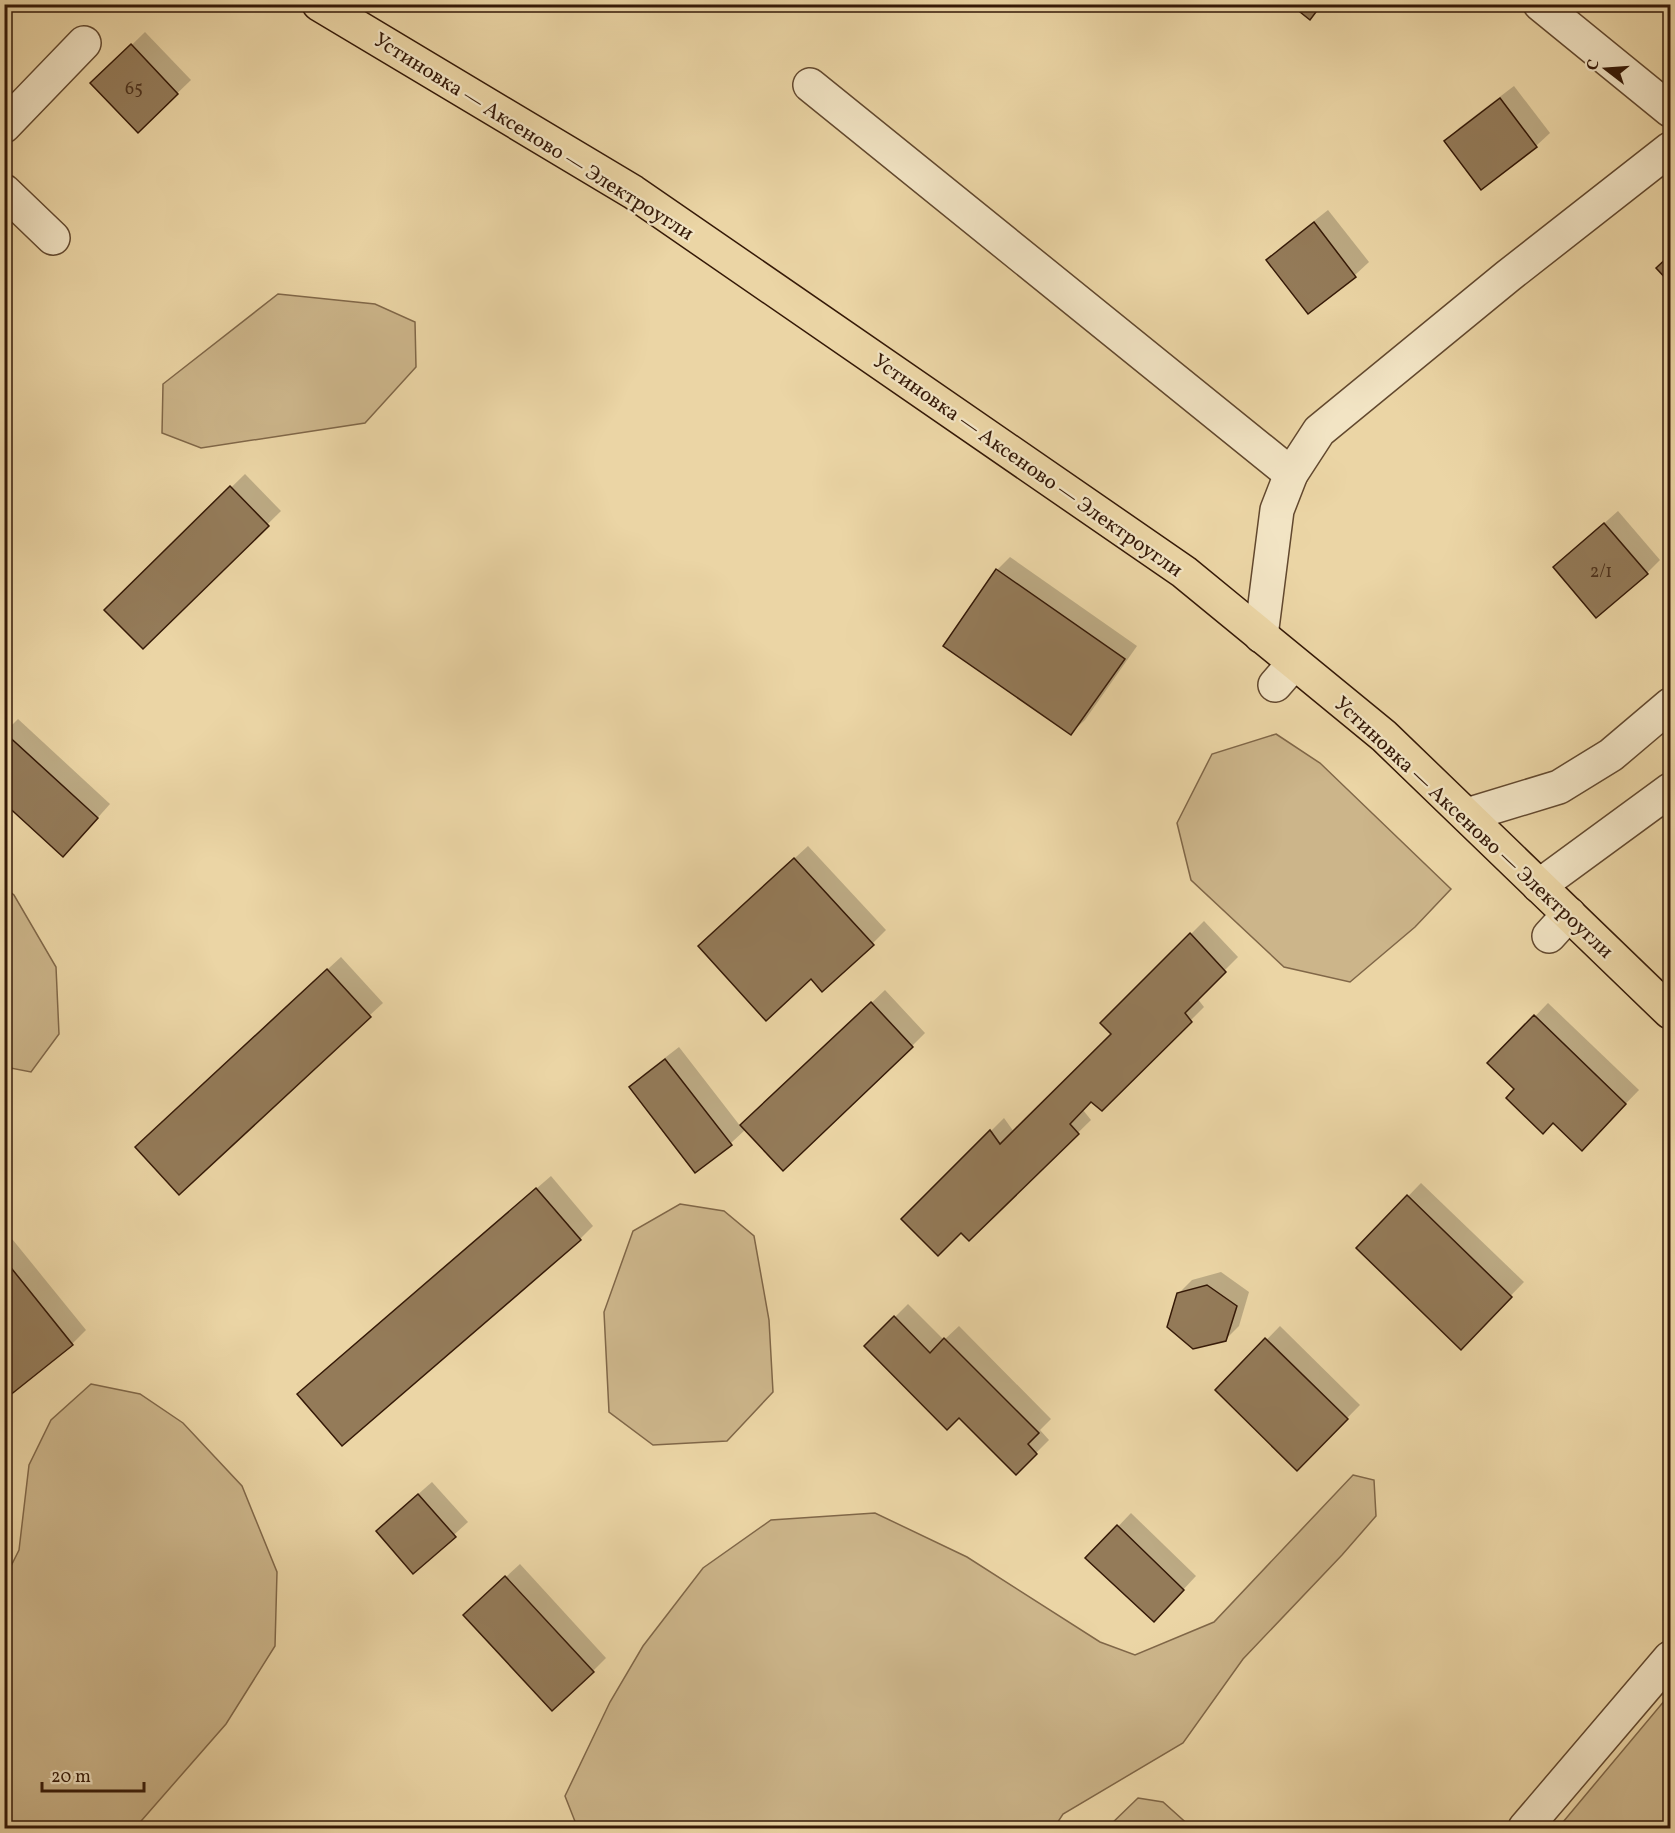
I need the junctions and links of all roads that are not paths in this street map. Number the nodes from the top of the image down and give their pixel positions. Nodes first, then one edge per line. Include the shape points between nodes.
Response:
1 (319, 4) edge
2 (1540, 4) edge
3 (84, 43) dead end
4 (810, 85) dead end
5 (1671, 110) edge
6 (4, 126) edge
7 (1671, 149) edge
8 (4, 191) edge
9 (53, 238) dead end
10 (1291, 474) junction
11 (1261, 636) junction
12 (1671, 705) edge
13 (1671, 790) edge
14 (1467, 815) junction
15 (1539, 886) junction
16 (1671, 1012) edge
17 (1671, 1658) edge
18 (1525, 1828) edge

1 - 11 main road, Устиновка — Аксеново — Электроугли via 633,192 1184,572
2 - 5 street
3 - 6 street
4 - 10 street
7 - 10 street via 1319,431
8 - 9 street
10 - 11 street via 1277,510
11 - 14 main road, Устиновка — Аксеново — Электроугли via 1285,674 1384,736
12 - 14 street via 1611,755 1559,787
13 - 15 street
14 - 15 main road, Устиновка — Аксеново — Электроугли
15 - 16 main road, Устиновка — Аксеново — Электроугли via 1559,925
17 - 18 street

